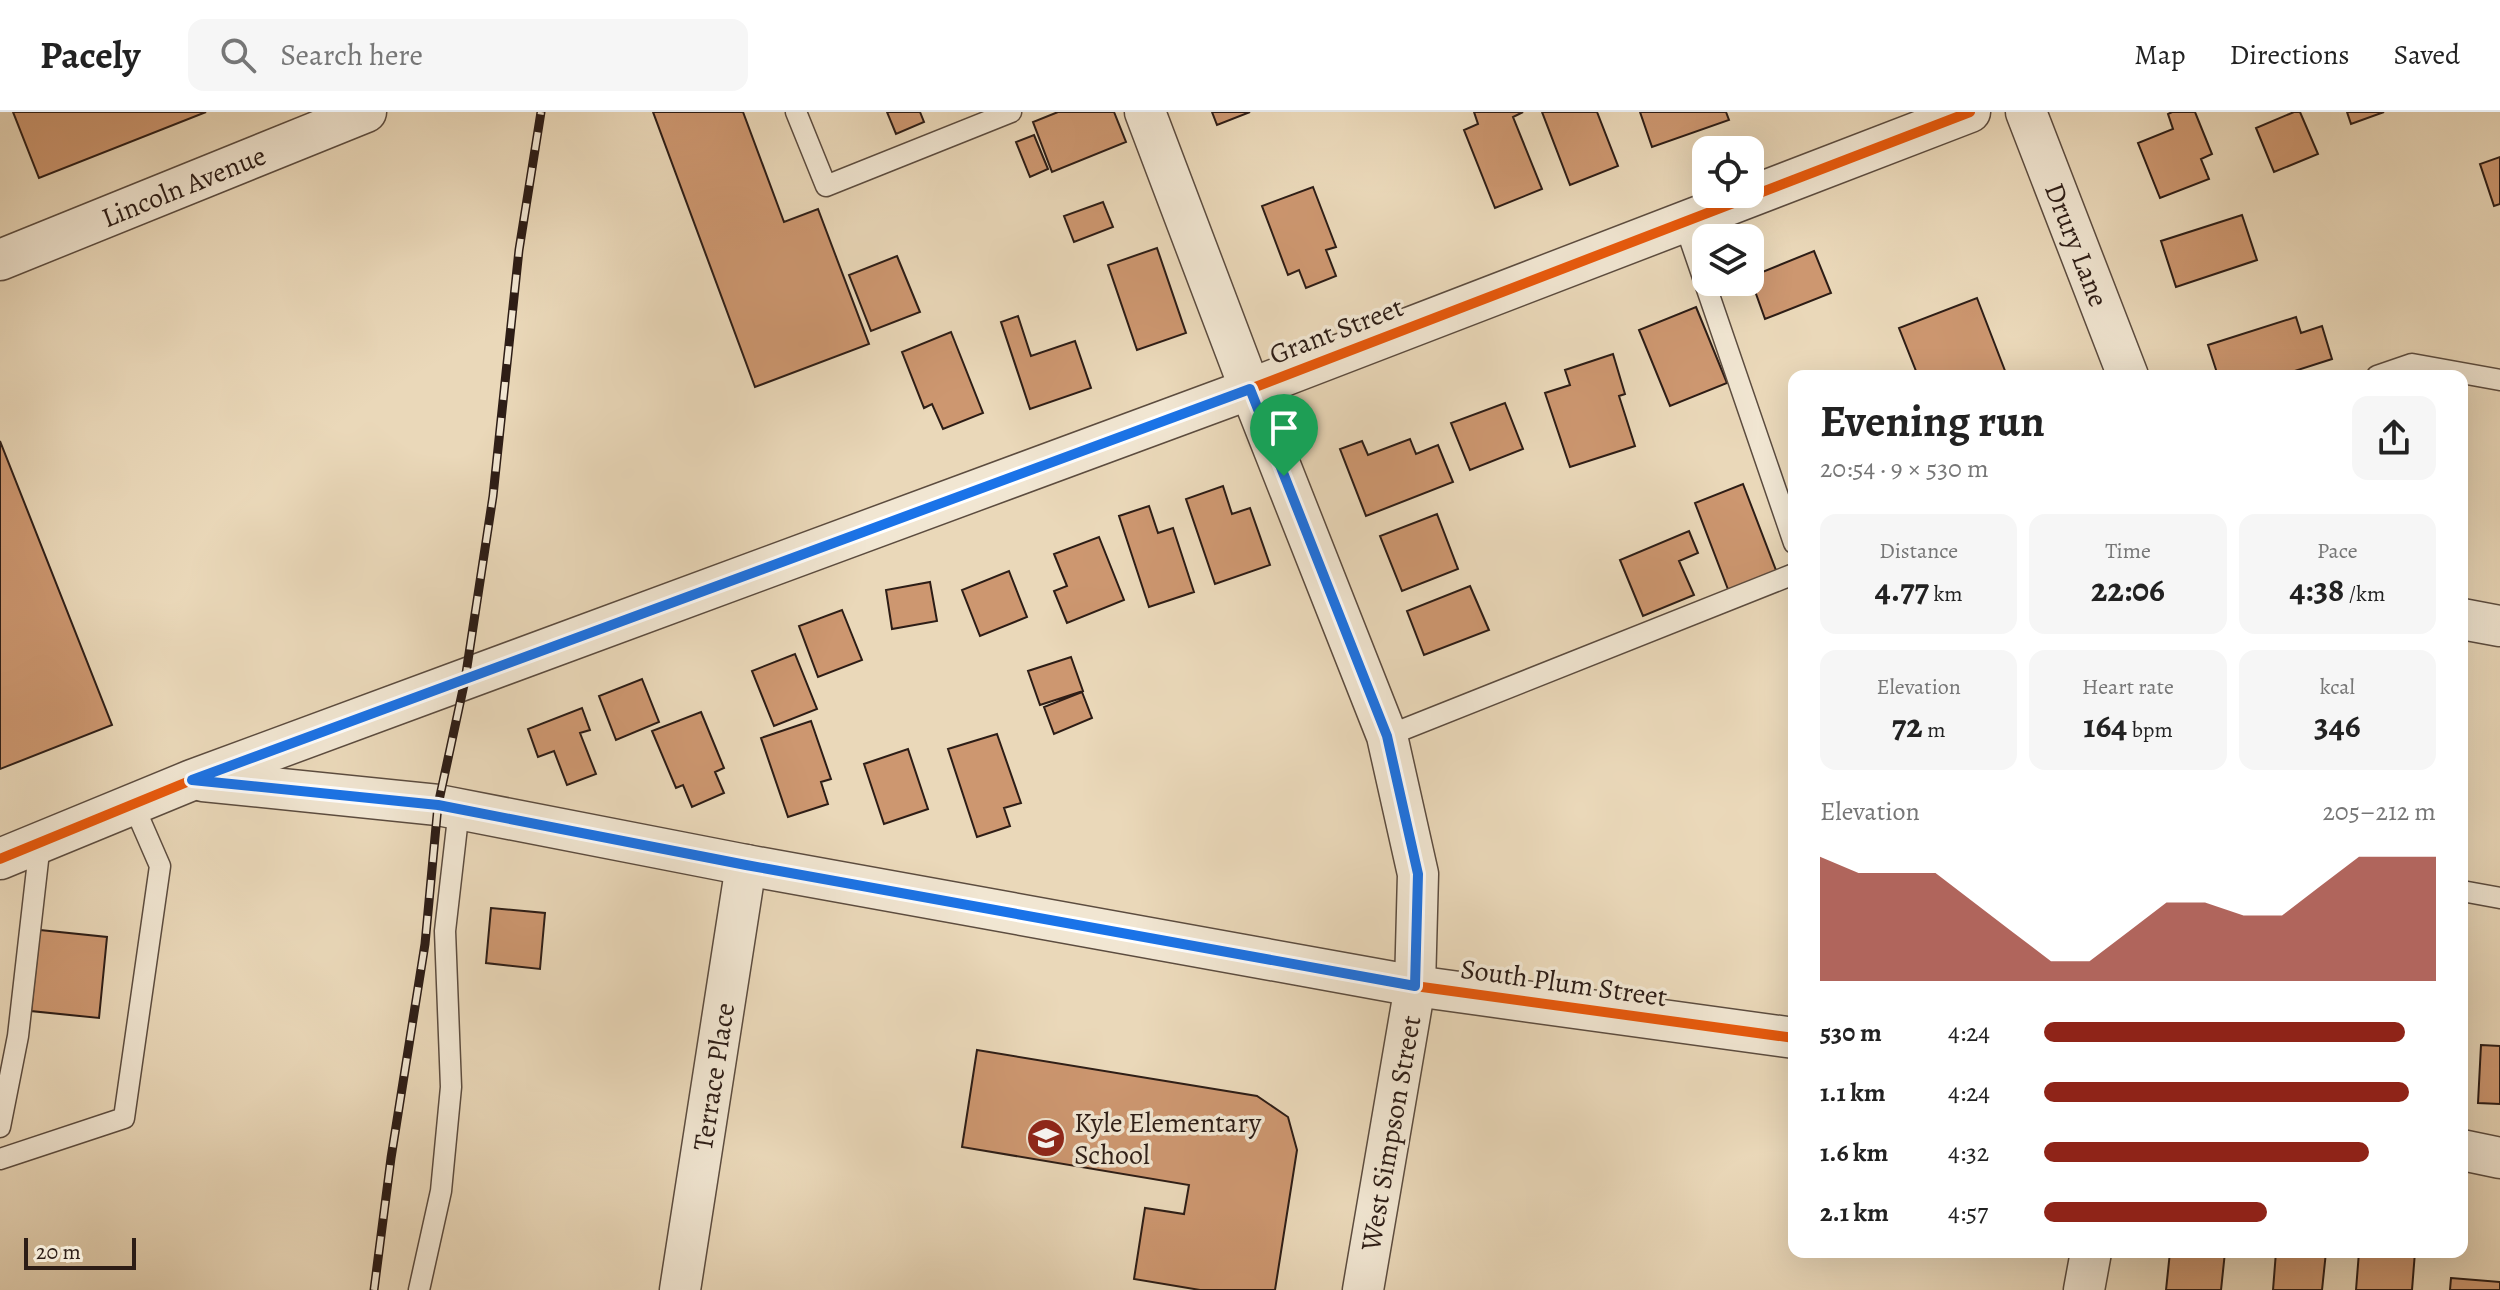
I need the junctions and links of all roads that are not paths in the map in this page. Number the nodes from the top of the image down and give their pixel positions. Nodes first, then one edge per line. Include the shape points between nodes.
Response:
1 (366, 112) edge
2 (796, 112) edge
3 (1011, 112) edge
4 (1145, 112) edge
5 (1970, 112) edge
6 (2026, 112) edge
7 (1684, 222) junction
8 (0, 260) edge
9 (2126, 370) edge
10 (2394, 370) edge
11 (2445, 370) edge
12 (2468, 374) edge
13 (2500, 380) edge
14 (1250, 389) junction
15 (1788, 525) edge
16 (1788, 576) edge
17 (2468, 620) edge
18 (2500, 626) edge
19 (1387, 736) junction
20 (192, 780) junction
21 (133, 804) junction
22 (459, 809) junction
23 (40, 843) junction
24 (0, 859) edge
25 (746, 865) junction
26 (2468, 892) edge
27 (2500, 898) edge
28 (1415, 986) junction
29 (1788, 1037) edge
30 (0, 1127) edge
31 (2468, 1151) edge
32 (2500, 1158) edge
33 (0, 1159) edge
34 (2090, 1258) edge
35 (419, 1290) edge
36 (680, 1290) edge
37 (1363, 1290) edge
38 (2084, 1290) edge

1 - 8 street, Lincoln Avenue
2 - 3 lane via 826,186
4 - 14 street, West Simpson Street
5 - 7 street, Grant Street
6 - 9 street, Drury Lane
7 - 14 street, Grant Street
7 - 15 lane
10 - 11 lane via 2412,364
12 - 13 lane
14 - 19 street, West Simpson Street
14 - 20 street, Grant Street
16 - 19 lane
17 - 18 street
19 - 28 street, West Simpson Street via 1418,874
20 - 21 street, Grant Street
20 - 22 street, South Plum Street
21 - 23 street, Grant Street
21 - 33 lane via 160,866 124,1118
22 - 25 street, South Plum Street
22 - 35 lane via 445,931 451,1087 441,1191
23 - 24 street, Grant Street
23 - 30 lane via 18,1036
25 - 28 street, South Plum Street
25 - 36 street, Terrace Place
26 - 27 lane
28 - 29 street, South Plum Street
28 - 37 street, West Simpson Street
31 - 32 street
34 - 38 street

